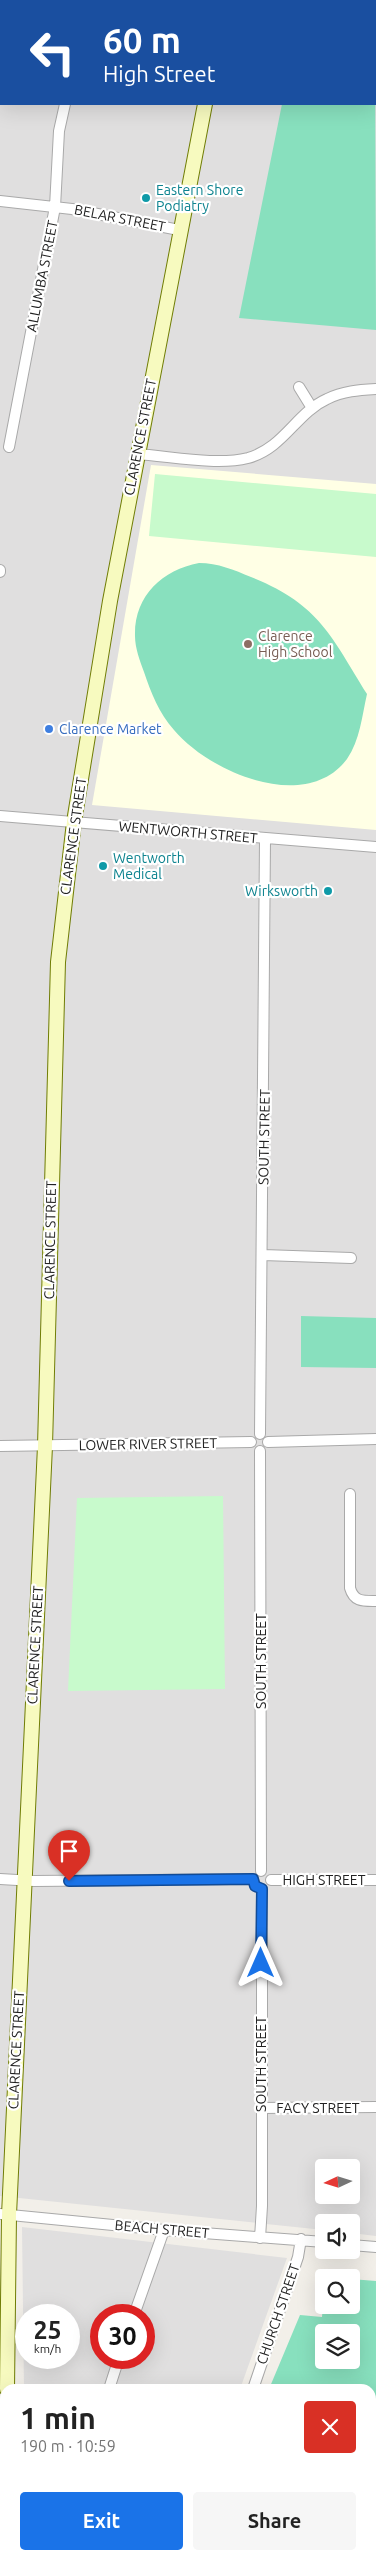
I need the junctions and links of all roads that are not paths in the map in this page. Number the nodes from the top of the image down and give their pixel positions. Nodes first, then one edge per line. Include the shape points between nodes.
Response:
1 (64, 105) edge
2 (204, 105) edge
3 (0, 201) edge
4 (55, 206) junction
5 (179, 230) junction
6 (299, 387) dead end
7 (376, 390) edge
8 (312, 408) junction
9 (9, 447) dead end
10 (136, 454) junction
11 (0, 816) edge
12 (74, 822) junction
13 (265, 839) junction
14 (376, 847) edge
15 (263, 1255) junction
16 (351, 1258) dead end
17 (260, 1434) junction
18 (376, 1439) edge
19 (251, 1442) junction
20 (268, 1442) junction
21 (0, 1446) edge
22 (45, 1446) junction
23 (260, 1451) junction
24 (350, 1494) dead end
25 (376, 1601) edge
26 (262, 1871) junction
27 (0, 1879) edge
28 (253, 1879) junction
29 (24, 1880) junction
30 (271, 1880) junction
31 (376, 1880) edge
32 (262, 1889) junction
33 (376, 2107) edge
34 (260, 2108) junction
35 (4, 2214) edge
36 (164, 2230) junction
37 (260, 2238) junction
38 (301, 2239) junction
39 (315, 2241) edge
40 (360, 2246) edge
41 (376, 2247) edge
42 (138, 2304) edge
43 (115, 2369) edge
44 (8, 2384) edge
45 (110, 2384) edge
46 (255, 2384) edge

1 - 4 street, ALLUMBA STREET via 59,131
2 - 5 main road, CLARENCE STREET
3 - 4 street, BELAR STREET
4 - 5 street, BELAR STREET
4 - 9 street, ALLUMBA STREET
5 - 10 main road, CLARENCE STREET
6 - 8 street
7 - 8 street via 342,393
8 - 10 street via 278,443 248,458 220,461
10 - 12 main road, CLARENCE STREET
11 - 12 street, WENTWORTH STREET
12 - 13 street, WENTWORTH STREET
12 - 22 main road, CLARENCE STREET via 56,1002
13 - 14 street, WENTWORTH STREET
13 - 15 street, SOUTH STREET
15 - 16 street
15 - 17 street, SOUTH STREET
17 - 19 street
17 - 20 street
18 - 20 street
19 - 22 street, LOWER RIVER STREET
19 - 23 street via 253,1448
20 - 23 street
21 - 22 street, LOWER RIVER STREET
22 - 29 main road, CLARENCE STREET
23 - 26 street, SOUTH STREET
24 - 25 street via 350,1588 354,1598
26 - 28 street via 257,1872
26 - 30 street via 269,1874
27 - 29 street
28 - 29 street
28 - 32 street via 255,1886
29 - 35 main road, CLARENCE STREET
30 - 31 street, HIGH STREET
30 - 32 street via 267,1888
32 - 34 street, SOUTH STREET
33 - 34 street, FACY STREET
34 - 37 street, SOUTH STREET
35 - 36 street, BEACH STREET
35 - 44 main road, CLARENCE STREET
36 - 37 street, BEACH STREET
36 - 42 street
37 - 38 street, BEACH STREET
38 - 39 street, BEACH STREET
38 - 46 street, CHURCH STREET via 298,2257
40 - 41 street
43 - 45 street

